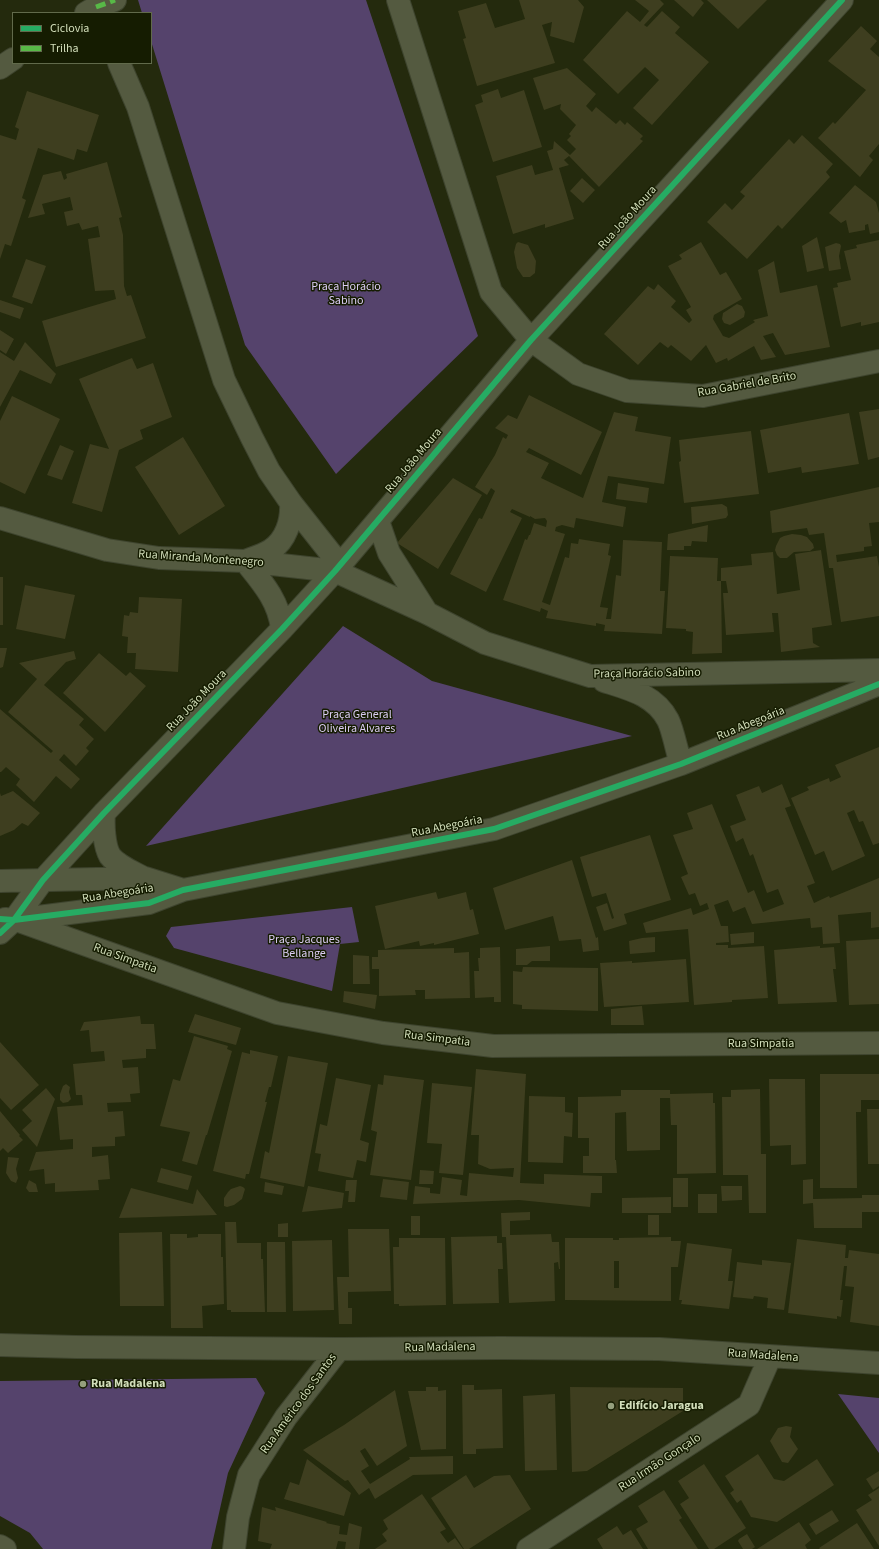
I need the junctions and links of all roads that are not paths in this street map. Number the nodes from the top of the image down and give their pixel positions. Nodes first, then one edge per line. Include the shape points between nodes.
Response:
1 (398, 0) edge
2 (842, 0) edge
3 (12, 60) edge
4 (119, 64) edge
5 (0, 68) edge
6 (531, 340) junction
7 (879, 361) edge
8 (291, 503) junction
9 (0, 518) edge
10 (378, 521) junction
11 (245, 561) junction
12 (338, 568) junction
13 (427, 613) junction
14 (282, 629) junction
15 (879, 670) edge
16 (818, 672) junction
17 (590, 676) junction
18 (879, 684) edge
19 (829, 704) junction
20 (681, 764) junction
21 (104, 813) junction
22 (145, 878) junction
23 (43, 880) junction
24 (0, 881) edge
25 (183, 890) junction
26 (5, 924) edge
27 (879, 1043) edge
28 (0, 1345) edge
29 (339, 1349) junction
30 (770, 1357) junction
31 (879, 1363) edge
32 (0, 1546) edge
33 (5, 1549) edge
34 (234, 1549) edge
35 (528, 1549) edge

1 - 6 street via 491,292
2 - 6 street, Rua João Moura
3 - 5 street
4 - 8 street, Praça Horácio Sabino via 138,107 224,380 269,471
6 - 7 street, Rua Gabriel de Brito via 578,374 627,391 703,396
6 - 10 street, Rua João Moura
8 - 11 street via 292,515 280,541 270,550
8 - 12 street, Praça Horácio Sabino
9 - 11 street, Rua Miranda Montenegro via 107,550 159,558
10 - 12 street, Rua João Moura
10 - 13 street via 389,553
11 - 12 street, Rua Miranda Montenegro
11 - 14 street via 273,599
12 - 13 street, Praça Horácio Sabino
12 - 14 street, Rua João Moura
13 - 17 street, Praça Horácio Sabino via 485,643
14 - 21 street, Rua João Moura
15 - 16 street, Praça Horácio Sabino
16 - 17 street, Praça Horácio Sabino
16 - 19 street
17 - 20 street via 640,693 656,703 668,720
18 - 19 street, Rua Abegoária
19 - 20 street, Rua Abegoária
20 - 25 street, Rua Abegoária via 494,829
21 - 22 street via 103,831 110,856 123,867
21 - 23 street, Rua João Moura
22 - 23 street, Rua Abegoária
22 - 25 street, Rua Abegoária
23 - 24 street, Rua Abegoária
23 - 26 street, Rua João Moura
25 - 26 street, Rua Abegoária via 149,903
26 - 27 street, Rua Simpatia via 277,1013 384,1033 493,1046
28 - 29 street, Rua Madalena
29 - 30 street, Rua Madalena via 660,1349
29 - 34 street, Rua Américo dos Santos via 286,1417 249,1474 238,1518
30 - 31 street, Rua Madalena
30 - 35 street, Rua Irmão Gonçalo via 749,1404
32 - 33 street

